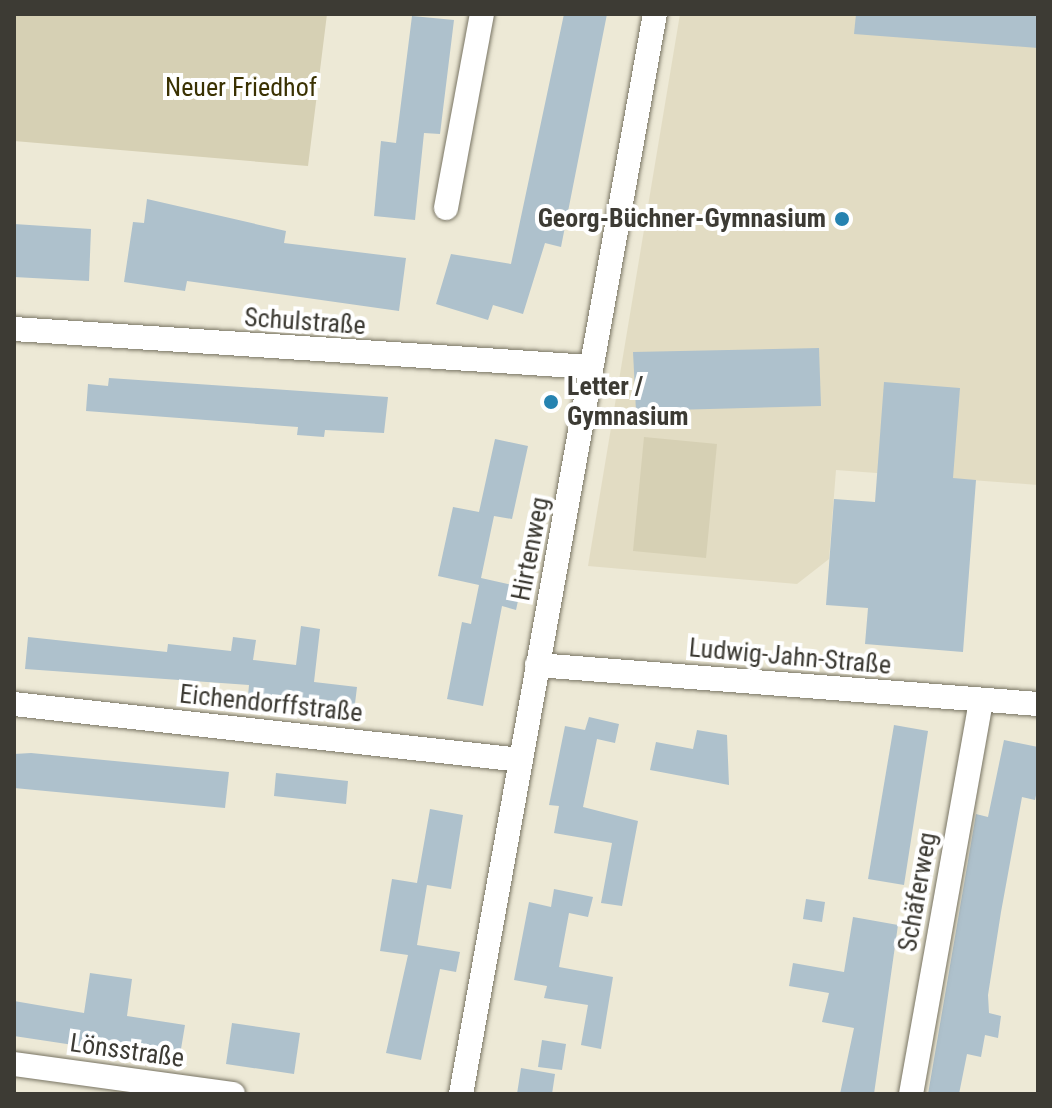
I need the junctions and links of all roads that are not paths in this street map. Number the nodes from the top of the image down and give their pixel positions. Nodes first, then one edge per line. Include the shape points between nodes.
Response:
1 (482, 14) edge
2 (655, 14) edge
3 (446, 208) dead end
4 (14, 329) edge
5 (591, 367) junction
6 (537, 665) junction
7 (981, 700) junction
8 (14, 704) edge
9 (1038, 704) edge
10 (521, 760) junction
11 (14, 1064) edge
12 (233, 1094) edge
13 (461, 1094) edge
14 (911, 1094) edge

1 - 3 street
2 - 5 street, Hirtenweg
4 - 5 street, Schulstraße
5 - 6 street, Hirtenweg
6 - 7 street, Ludwig-Jahn-Straße
6 - 10 street, Hirtenweg
7 - 9 street, Ludwig-Jahn-Straße
7 - 14 street, Schäferweg
8 - 10 street, Eichendorffstraße
10 - 13 street, Hirtenweg
11 - 12 street, Lönsstraße

